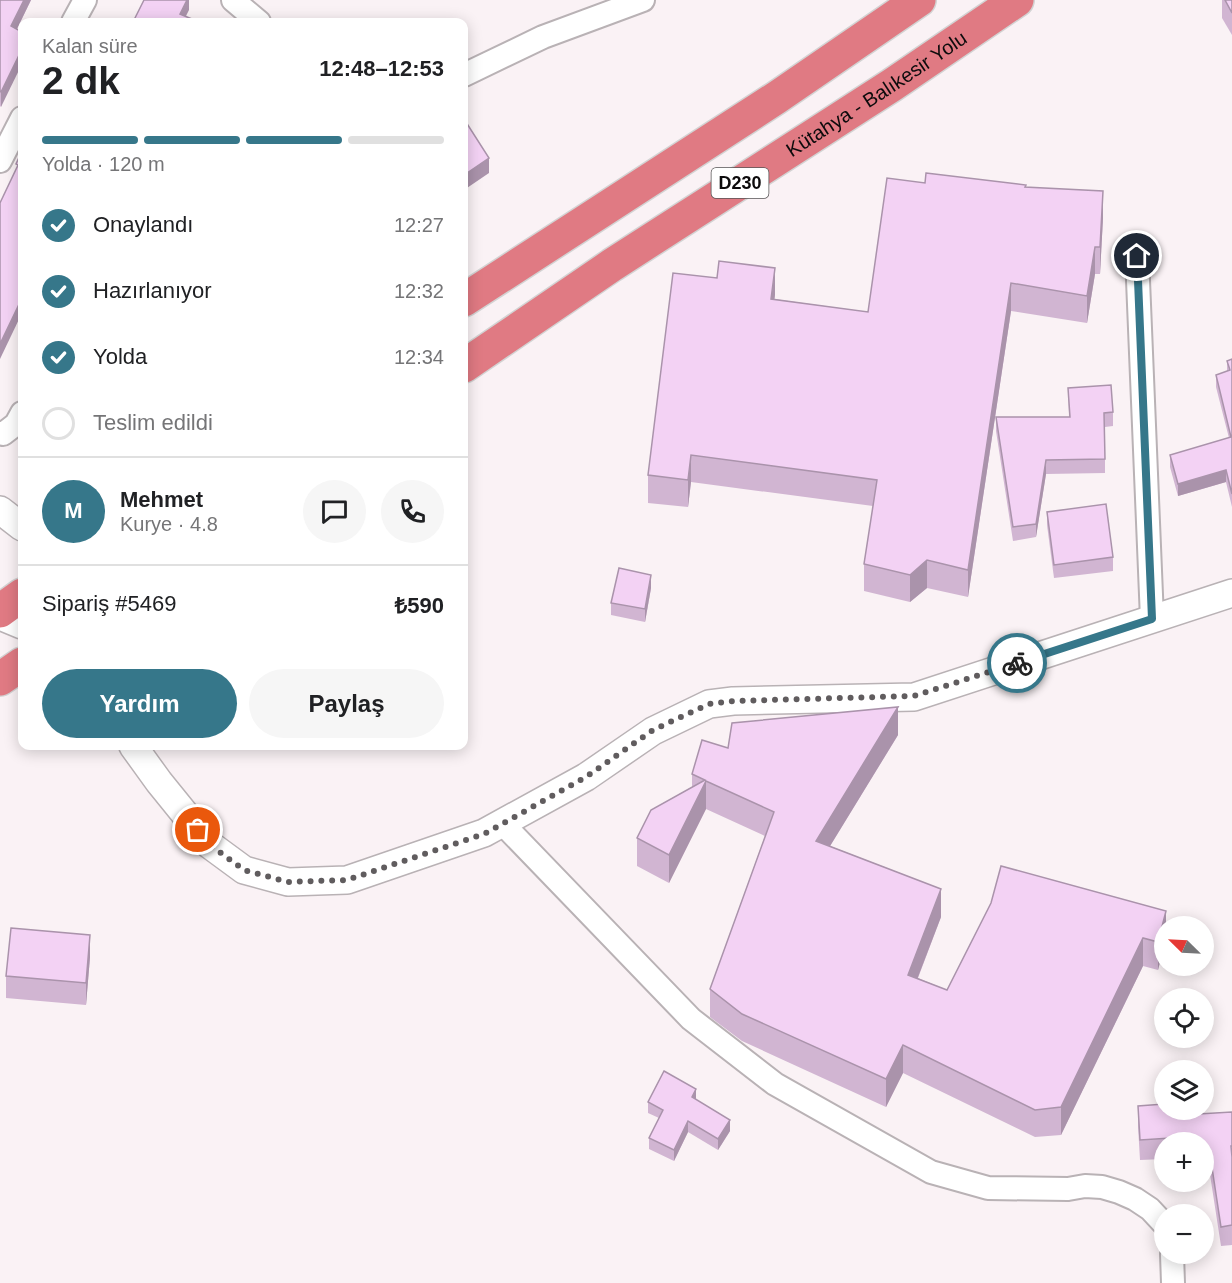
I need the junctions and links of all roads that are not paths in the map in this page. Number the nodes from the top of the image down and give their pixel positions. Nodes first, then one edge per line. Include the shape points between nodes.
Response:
1 (85, 0) edge
2 (233, 0) edge
3 (643, 0) edge
4 (919, 0) edge
5 (1017, 0) edge
6 (75, 18) edge
7 (254, 18) edge
8 (468, 73) edge
9 (18, 126) edge
10 (0, 161) edge
11 (1137, 256) dead end
12 (468, 297) edge
13 (468, 363) edge
14 (18, 421) edge
15 (0, 433) edge
16 (0, 510) edge
17 (18, 524) edge
18 (1232, 593) edge
19 (18, 598) edge
20 (0, 611) edge
21 (0, 616) edge
22 (1152, 619) junction
23 (18, 624) edge
24 (18, 667) edge
25 (0, 679) edge
26 (136, 750) edge
27 (502, 823) junction
28 (1154, 1213) edge
29 (1172, 1264) edge
30 (1173, 1283) edge

1 - 6 street
2 - 7 street
3 - 8 street via 543,37
4 - 12 highway, D230 via 776,98
5 - 13 highway, Kütahya - Balıkesir Yolu / D230
9 - 10 street
11 - 22 street
14 - 15 street
16 - 17 street
18 - 22 street
19 - 20 highway
21 - 23 street
22 - 27 street via 914,696 709,704 653,730 586,777
24 - 25 highway
26 - 27 street via 210,845 244,870 288,882 347,880 484,834
27 - 28 street via 691,1019 775,1084 931,1172 988,1188 1102,1187 1135,1199
29 - 30 street

